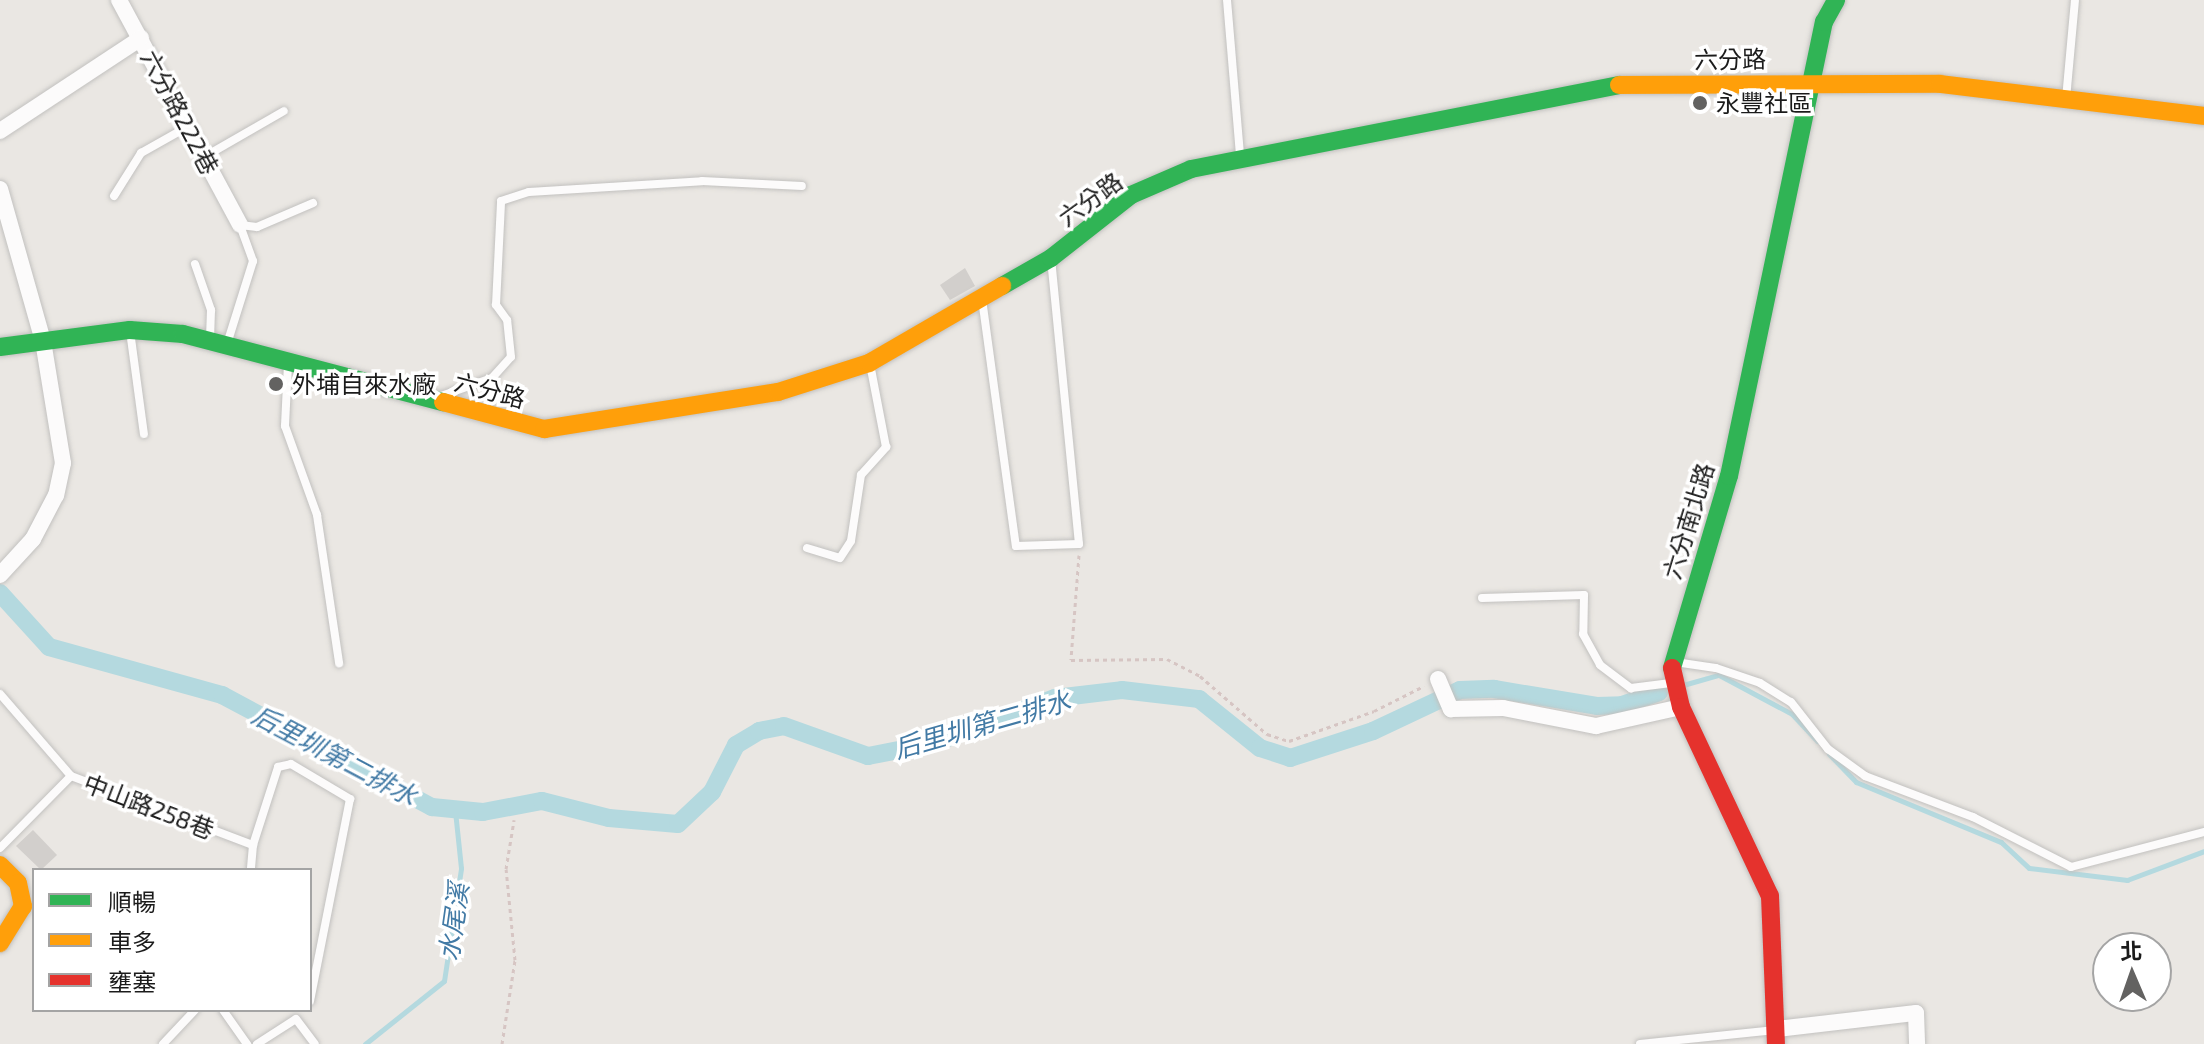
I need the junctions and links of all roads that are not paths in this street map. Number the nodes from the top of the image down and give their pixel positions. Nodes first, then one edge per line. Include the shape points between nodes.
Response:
1 (119, 0) edge
2 (1227, 0) edge
3 (1836, 0) edge
4 (2075, 0) edge
5 (141, 38) junction
6 (1812, 81) junction
7 (2066, 100) junction
8 (284, 111) dead end
9 (2204, 116) edge
10 (188, 126) junction
11 (0, 131) edge
12 (204, 157) junction
13 (1240, 157) junction
14 (802, 186) dead end
15 (0, 189) edge
16 (114, 196) dead end
17 (313, 203) dead end
18 (240, 225) junction
19 (1051, 258) junction
20 (195, 264) dead end
21 (982, 299) junction
22 (130, 330) junction
23 (43, 341) junction
24 (218, 346) junction
25 (0, 347) edge
26 (869, 363) junction
27 (288, 364) junction
28 (432, 399) junction
29 (144, 434) dead end
30 (807, 548) dead end
31 (5, 569) edge
32 (1482, 598) dead end
33 (1672, 661) junction
34 (339, 663) dead end
35 (1438, 679) road end
36 (1672, 683) junction
37 (0, 694) edge
38 (1681, 707) junction
39 (71, 776) junction
40 (2204, 832) edge
41 (253, 845) junction
42 (0, 848) edge
43 (0, 865) edge
44 (251, 868) edge
45 (27, 890) edge
46 (0, 943) edge
47 (312, 991) edge
48 (193, 1012) edge
49 (224, 1012) edge
50 (1776, 1037) edge
51 (163, 1044) edge
52 (247, 1044) edge
53 (257, 1044) edge
54 (315, 1044) edge
55 (1640, 1044) edge
56 (1917, 1044) edge

1 - 5 street, 六分路222巷
2 - 13 lane
3 - 6 street, 六分南北路 via 1824,22
4 - 7 lane
5 - 10 street, 六分路222巷
5 - 11 street
6 - 7 street, 六分路 via 1940,84
6 - 13 street, 六分路 via 1613,85 1479,115
6 - 33 street, 六分南北路 via 1729,476
7 - 9 street, 六分路
8 - 12 lane
10 - 12 street, 六分路222巷
10 - 16 lane via 141,153
12 - 18 street, 六分路222巷
13 - 19 street, 六分路 via 1191,169 1131,195
14 - 28 lane via 702,181 529,192 501,201 496,305 507,320 511,357 492,378
15 - 23 street
17 - 18 lane via 257,227
18 - 24 lane via 253,261
19 - 21 street, 六分路
19 - 21 lane via 1079,544 1016,546
20 - 24 lane
21 - 26 street, 六分路
22 - 23 street, 六分路
22 - 24 street, 六分路 via 183,334
22 - 29 lane
23 - 25 street, 六分路
23 - 31 street via 63,463 56,495 33,539
24 - 27 street, 六分路
26 - 28 street, 六分路 via 778,392 544,429
26 - 30 lane via 886,447 861,475 851,541 840,558
27 - 28 street, 六分路
27 - 34 lane via 285,426 317,515
32 - 36 lane via 1584,595 1583,634 1600,665 1631,688
33 - 36 street, 六分南北路
33 - 40 lane via 1760,683 1791,702 1828,749 1865,776 1973,817 2071,867
35 - 38 street via 1451,709 1503,708 1596,726
36 - 38 street, 六分南北路
37 - 39 lane
38 - 50 street, 六分南北路 via 1770,896
39 - 41 lane, 中山路258巷
39 - 42 lane, 中山路258巷
41 - 44 lane
41 - 47 lane via 278,767 291,764 350,799
43 - 45 street
45 - 46 street
48 - 51 lane
49 - 52 lane
50 - 55 lane
50 - 56 street via 1916,1013
53 - 54 lane via 296,1019

